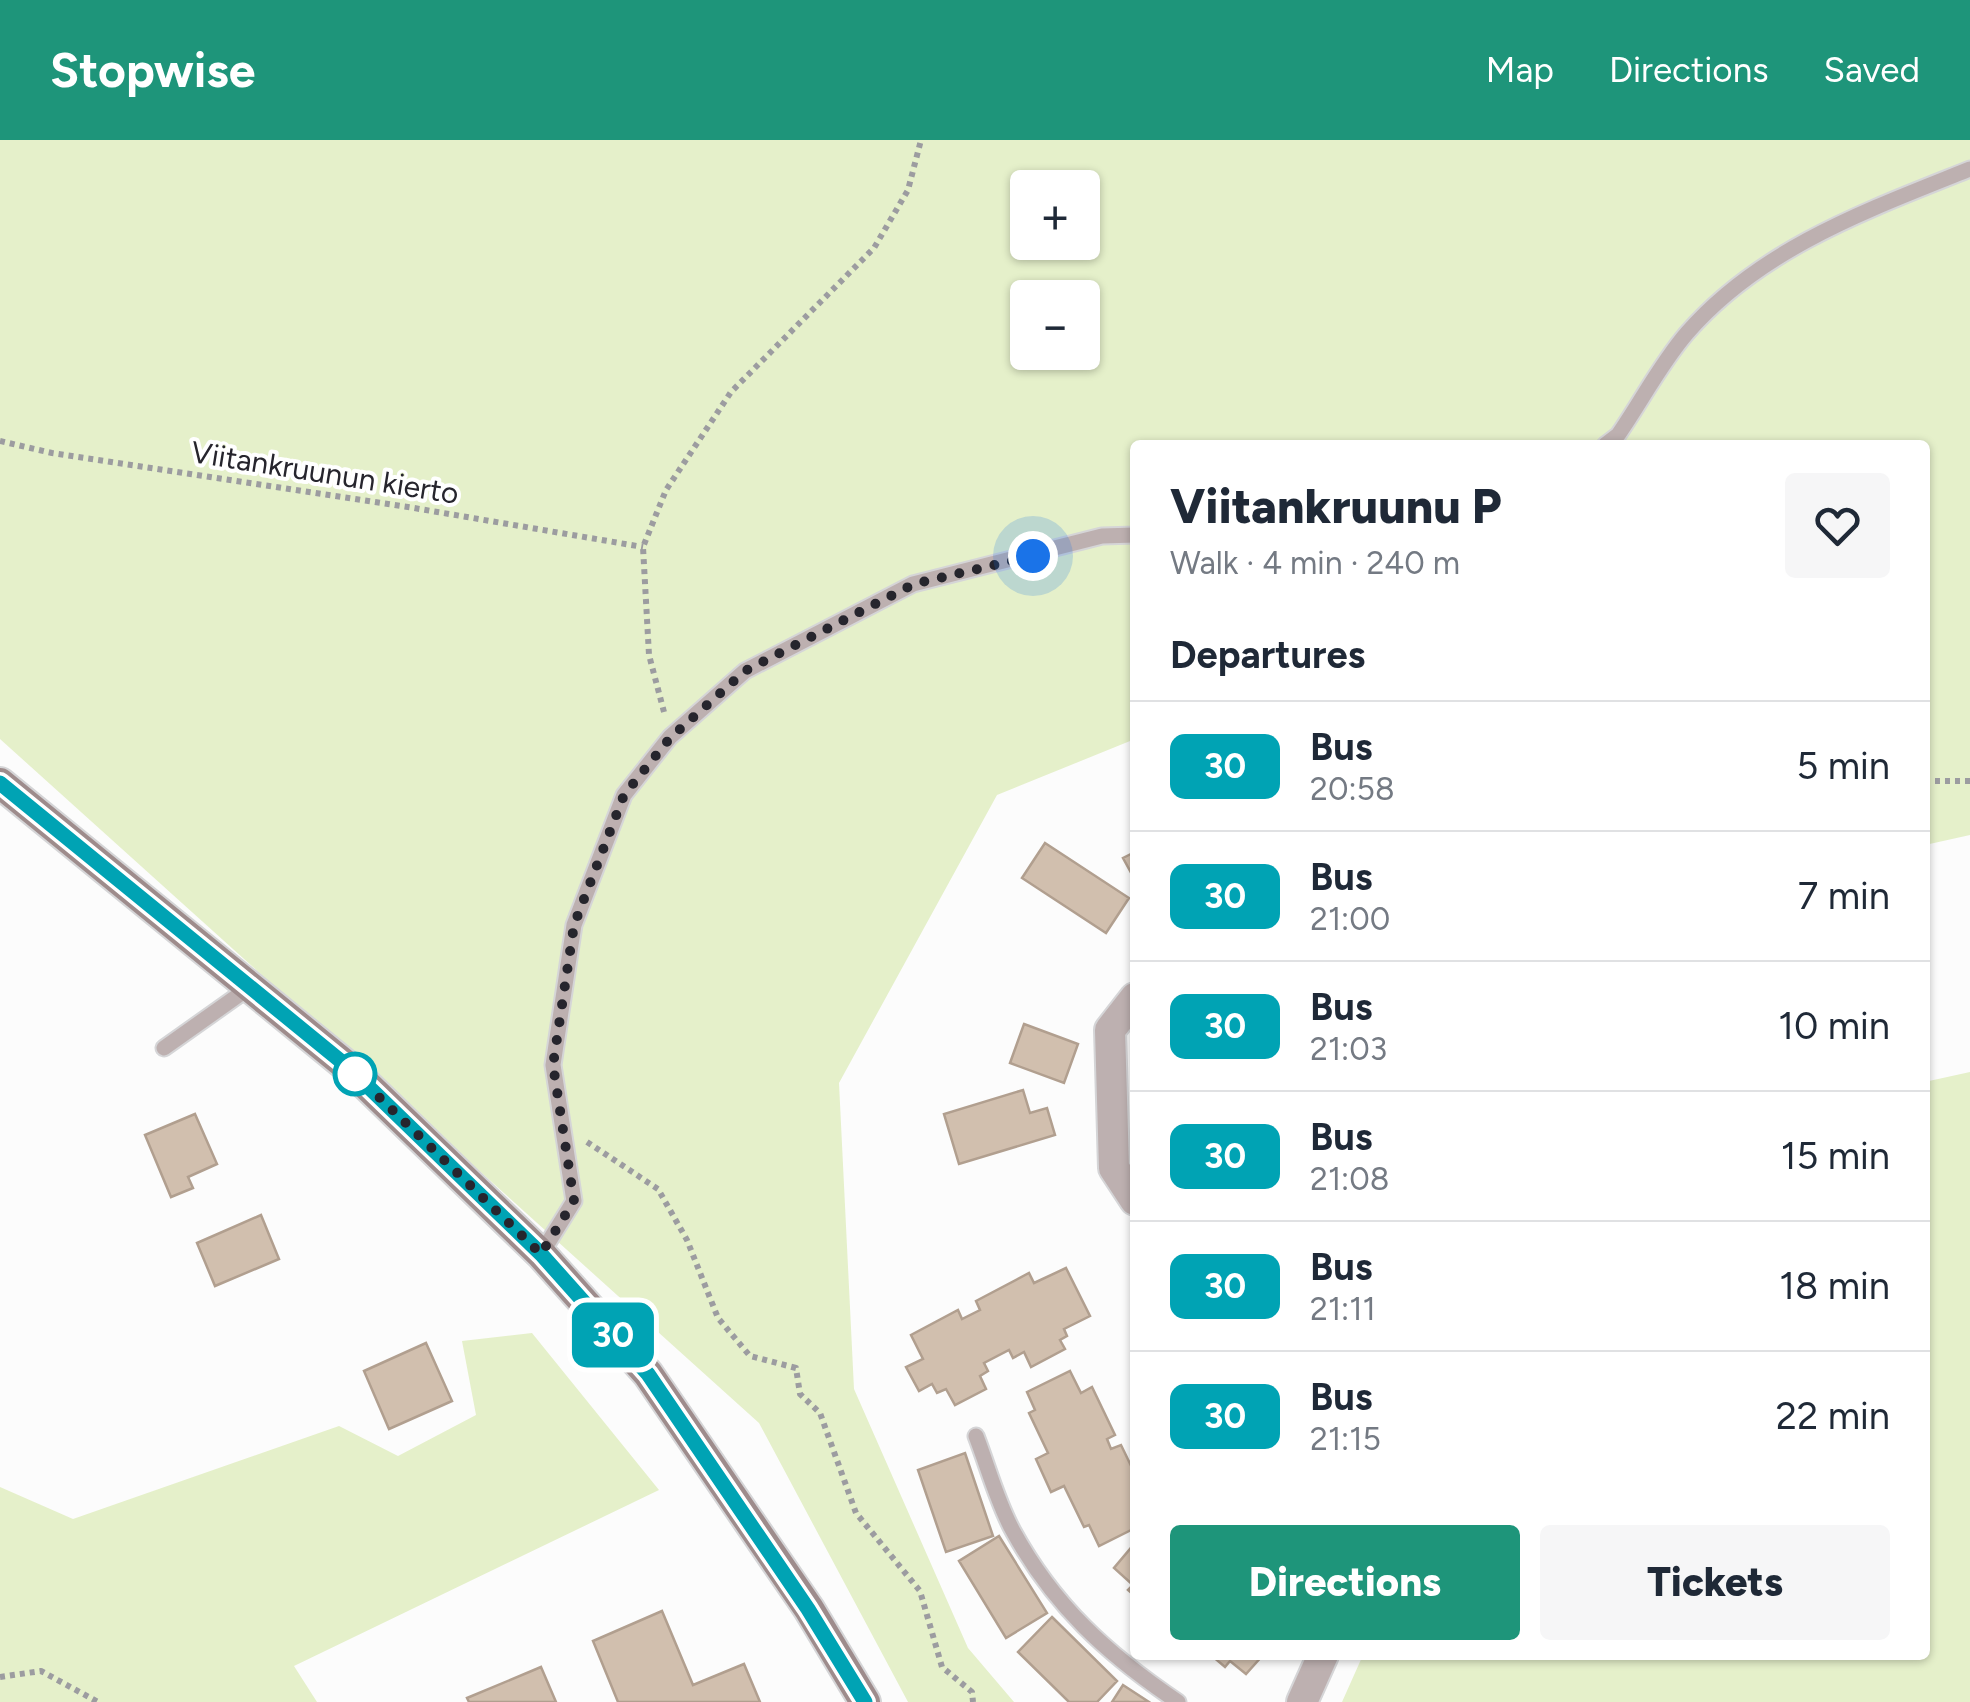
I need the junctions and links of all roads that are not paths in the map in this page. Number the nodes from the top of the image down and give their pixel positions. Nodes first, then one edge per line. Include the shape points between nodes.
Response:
1 (1970, 170) edge
2 (1611, 440) edge
3 (1130, 534) edge
4 (0, 783) edge
5 (250, 987) junction
6 (1130, 1004) edge
7 (164, 1048) dead end
8 (1130, 1192) edge
9 (541, 1254) junction
10 (976, 1436) dead end
11 (1321, 1660) edge
12 (865, 1702) edge
13 (1178, 1702) edge
14 (1302, 1702) edge

1 - 2 lane via 1837,222 1741,280 1686,334
3 - 9 lane via 914,584 745,671 670,738 624,795 574,925 553,1065 574,1201
4 - 5 street
5 - 7 lane
5 - 9 street via 348,1067
6 - 8 street via 1110,1030 1114,1168
9 - 12 street via 648,1374
10 - 13 lane via 1012,1529 1062,1607 1129,1669
11 - 14 street

